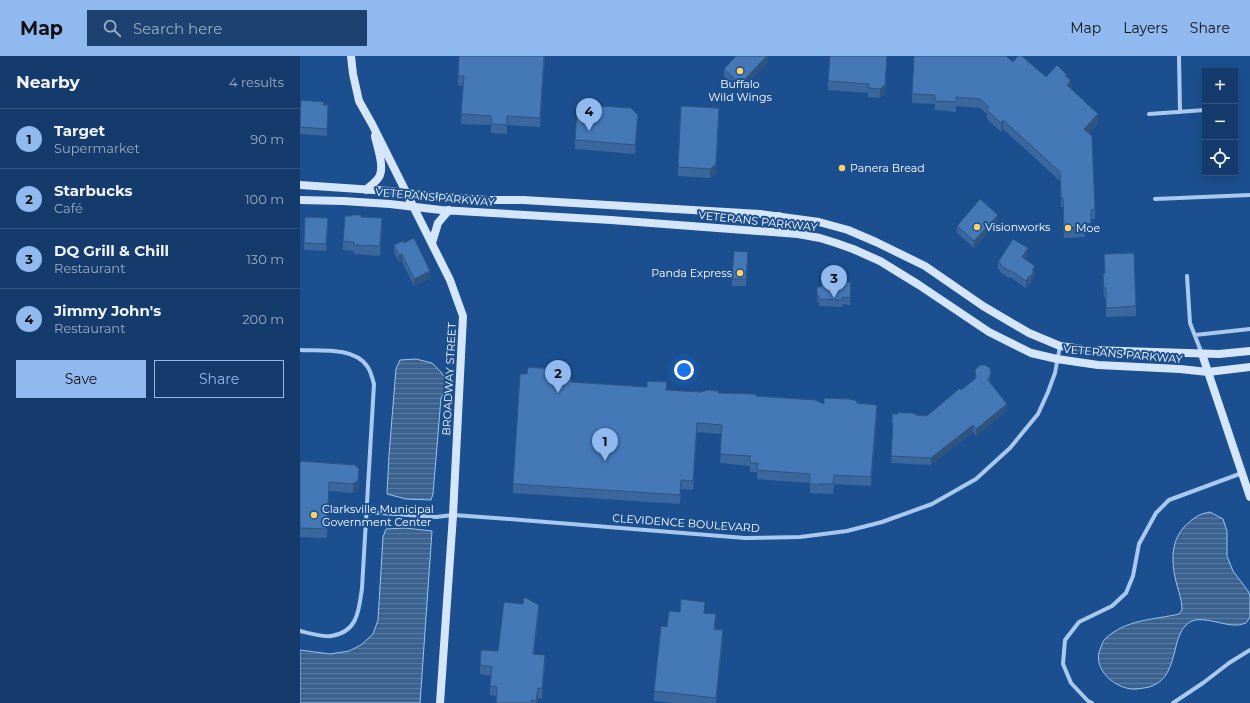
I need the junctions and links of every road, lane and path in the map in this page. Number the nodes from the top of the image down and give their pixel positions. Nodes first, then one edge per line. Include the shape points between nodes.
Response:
1 (351, 56) edge
2 (1179, 56) edge
3 (1202, 110) edge
4 (1180, 112) junction
5 (1149, 114) dead end
6 (372, 124) junction
7 (300, 185) edge
8 (366, 190) junction
9 (406, 193) junction
10 (1250, 195) edge
11 (1155, 199) dead end
12 (300, 200) edge
13 (414, 207) junction
14 (449, 210) junction
15 (778, 216) junction
16 (777, 232) junction
17 (432, 243) junction
18 (1187, 276) dead end
19 (1250, 329) edge
20 (1195, 335) junction
21 (1060, 346) junction
22 (300, 350) edge
23 (1250, 351) edge
24 (1202, 354) junction
25 (1057, 359) junction
26 (1250, 367) edge
27 (1208, 372) junction
28 (1242, 473) junction
29 (1250, 498) edge
30 (367, 512) junction
31 (453, 515) junction
32 (300, 631) edge
33 (1250, 650) edge
34 (440, 703) edge
35 (1092, 703) edge
36 (1173, 703) edge

1 - 6 main road, BROADWAY STREET via 359,101
2 - 4 street
3 - 4 street
4 - 5 street
6 - 8 main road via 381,171 380,176
6 - 9 main road, BROADWAY STREET
7 - 8 main road, VETERANS PARKWAY
8 - 9 main road, VETERANS PARKWAY
9 - 13 main road, BROADWAY STREET
9 - 15 main road, VETERANS PARKWAY
10 - 11 street
12 - 13 main road, VETERANS PARKWAY
13 - 14 main road, VETERANS PARKWAY
13 - 17 main road, BROADWAY STREET
14 - 16 main road, VETERANS PARKWAY
14 - 17 main road via 438,223
15 - 16 main road
15 - 21 main road, VETERANS PARKWAY via 833,225 876,242 925,266 983,306 1029,333
16 - 25 main road, VETERANS PARKWAY via 820,238 880,261 989,332 1031,353
17 - 31 main road, BROADWAY STREET via 450,280 463,316
18 - 20 street via 1190,323
19 - 20 street
20 - 24 street
21 - 24 main road, VETERANS PARKWAY via 1090,350
21 - 25 street, CLEVIDENCE BOULEVARD
22 - 30 street via 348,353 368,367 374,384
23 - 24 main road, VETERANS PARKWAY via 1225,355
24 - 27 main road
25 - 27 main road, VETERANS PARKWAY
25 - 31 street, CLEVIDENCE BOULEVARD via 1055,373 1038,414 1010,448 976,479 932,504 882,522 847,531 800,537 745,538
26 - 27 main road, VETERANS PARKWAY
27 - 28 main road
28 - 29 main road
28 - 35 street via 1169,500 1156,513 1139,544 1133,576 1126,593 1112,606 1079,622 1065,640 1063,664 1071,682
30 - 31 street, CLEVIDENCE BOULEVARD via 436,517
30 - 32 street via 362,588 355,622 344,632 330,637
31 - 34 main road, BROADWAY STREET
33 - 36 street

